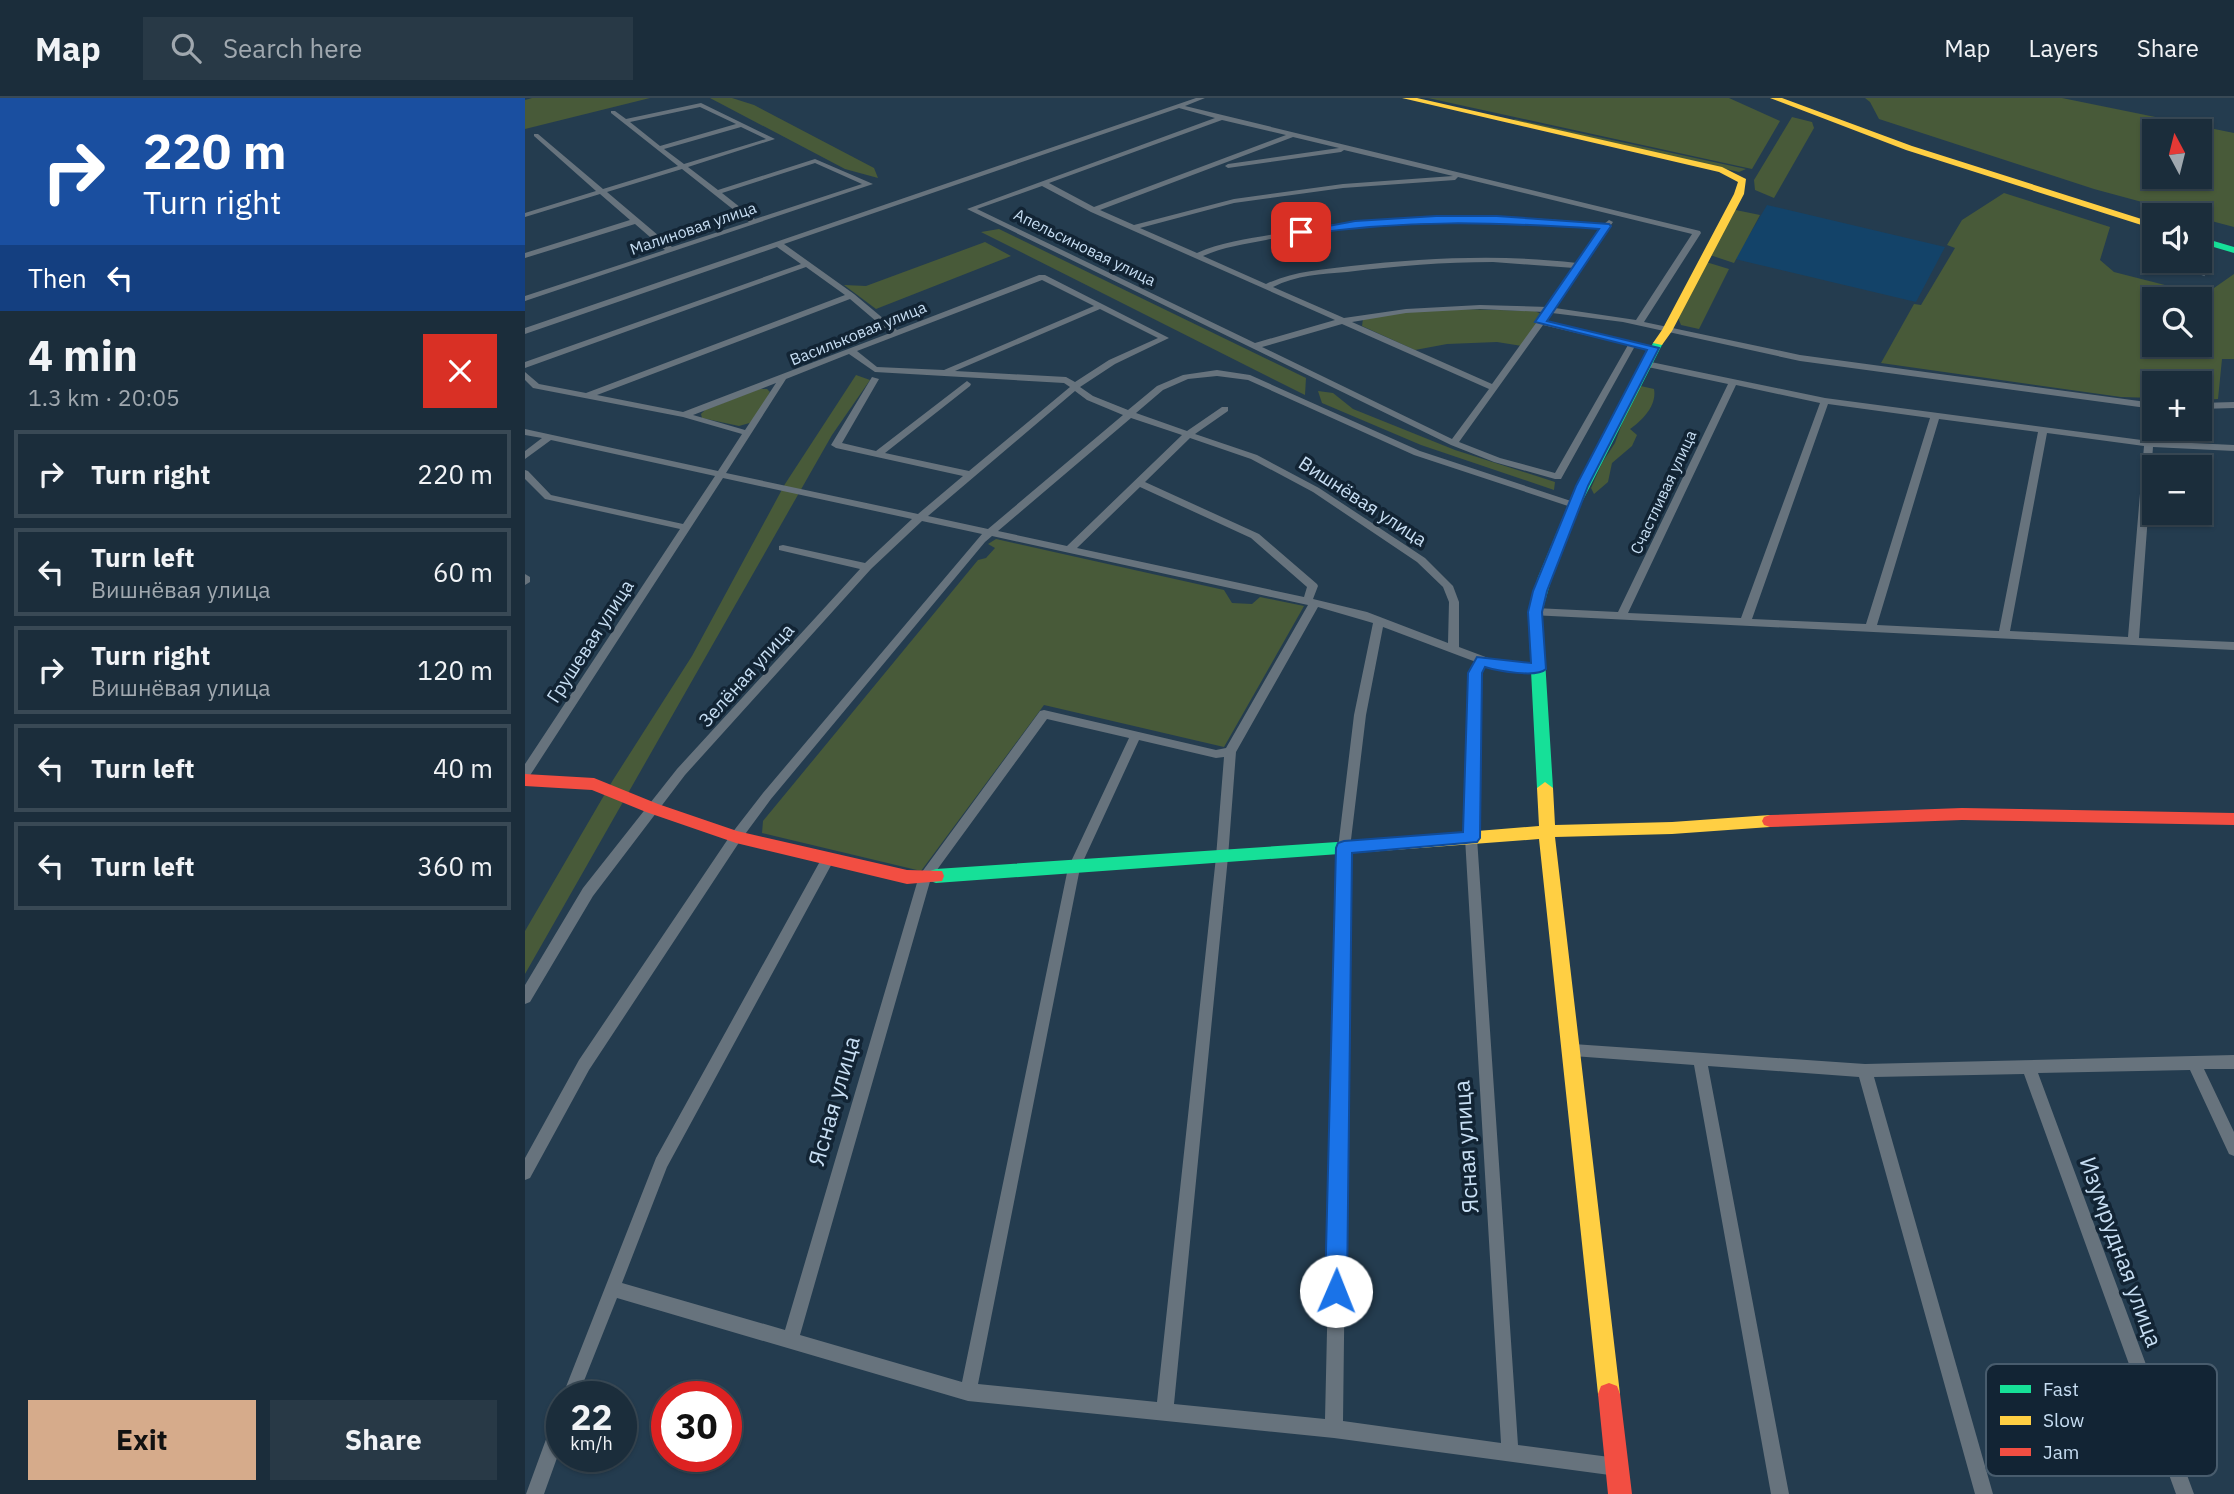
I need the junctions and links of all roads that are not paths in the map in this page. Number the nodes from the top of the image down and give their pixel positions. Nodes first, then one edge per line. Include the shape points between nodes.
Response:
1 (1202, 98) edge
2 (1406, 98) edge
3 (1774, 98) edge
4 (1791, 98) edge
5 (1178, 106) junction
6 (613, 112) dead end
7 (1221, 118) junction
8 (625, 121) junction
9 (740, 125) junction
10 (536, 135) dead end
11 (1293, 135) junction
12 (659, 148) junction
13 (1349, 149) junction
14 (683, 167) junction
15 (1206, 169) junction
16 (1459, 177) junction
17 (1043, 183) junction
18 (601, 192) junction
19 (716, 192) junction
20 (1094, 210) junction
21 (1615, 213) junction
22 (525, 215) edge
23 (2142, 215) edge
24 (635, 221) junction
25 (754, 222) junction
26 (2142, 222) edge
27 (1606, 226) junction
28 (1134, 228) junction
29 (2212, 236) edge
30 (2234, 242) edge
31 (777, 243) junction
32 (2212, 244) edge
33 (671, 250) junction
34 (2234, 250) edge
35 (525, 256) edge
36 (1197, 256) junction
37 (807, 264) junction
38 (1579, 266) junction
39 (1042, 277) joint
40 (1266, 287) junction
41 (851, 296) junction
42 (525, 299) edge
43 (1101, 306) junction
44 (1550, 310) junction
45 (1342, 321) junction
46 (1541, 322) junction
47 (1638, 324) junction
48 (525, 331) edge
49 (1667, 331) junction
50 (897, 334) junction
51 (1633, 343) junction
52 (1255, 346) junction
53 (1654, 348) junction
54 (852, 352) junction
55 (1646, 364) junction
56 (525, 365) edge
57 (945, 373) junction
58 (525, 376) edge
59 (875, 379) dead end
60 (782, 380) junction
61 (1733, 382) junction
62 (967, 384) dead end
63 (1076, 386) junction
64 (1493, 388) junction
65 (587, 396) junction
66 (1825, 401) junction
67 (2142, 404) edge
68 (2234, 405) edge
69 (2212, 406) edge
70 (1225, 409) dead end
71 (1129, 414) junction
72 (684, 415) junction
73 (1935, 416) junction
74 (2043, 431) junction
75 (525, 432) edge
76 (747, 433) junction
77 (1189, 435) junction
78 (550, 437) junction
79 (1454, 443) junction
80 (2149, 444) junction
81 (2234, 448) edge
82 (879, 454) junction
83 (525, 456) edge
84 (525, 473) edge
85 (719, 474) junction
86 (968, 474) junction
87 (1139, 483) junction
88 (1574, 505) junction
89 (918, 519) junction
90 (684, 527) junction
91 (990, 533) junction
92 (783, 548) dead end
93 (1069, 550) junction
94 (867, 567) junction
95 (1311, 603) junction
96 (1535, 612) junction
97 (1622, 615) junction
98 (1379, 621) junction
99 (1745, 622) junction
100 (1871, 627) junction
101 (2004, 634) junction
102 (2133, 639) junction
103 (2234, 646) edge
104 (1453, 650) junction
105 (1482, 660) junction
106 (1538, 669) junction
107 (1136, 735) junction
108 (1230, 752) junction
109 (525, 774) edge
110 (525, 780) edge
111 (652, 808) junction
112 (2234, 819) edge
113 (1547, 834) junction
114 (736, 837) junction
115 (1471, 838) junction
116 (1344, 848) junction
117 (1222, 857) junction
118 (829, 858) junction
119 (1074, 867) junction
120 (925, 876) junction
121 (525, 998) edge
122 (1573, 1050) junction
123 (1700, 1060) junction
124 (2234, 1062) edge
125 (2194, 1063) junction
126 (2028, 1066) junction
127 (1865, 1071) junction
128 (2234, 1149) edge
129 (525, 1173) edge
130 (612, 1288) junction
131 (790, 1340) junction
132 (2137, 1364) edge
133 (576, 1381) edge
134 (968, 1392) junction
135 (1165, 1411) junction
136 (1333, 1429) junction
137 (1510, 1453) junction
138 (546, 1463) edge
139 (1617, 1467) junction
140 (2178, 1476) edge
141 (535, 1494) edge
142 (1620, 1494) edge
143 (1780, 1494) edge
144 (1984, 1494) edge
145 (2185, 1494) edge

1 - 5 street
2 - 49 street via 1721,170 1743,181
3 - 26 street via 1948,161
4 - 23 street via 2015,178
5 - 7 street
5 - 31 street
6 - 8 street
7 - 11 street, Апельсиновая улица
7 - 17 street, Апельсиновая улица
8 - 9 street via 701,105
8 - 12 street
9 - 12 street
9 - 14 street via 772,139
10 - 18 street
11 - 13 street, Апельсиновая улица
11 - 15 street, Апельсиновая улица
12 - 14 street
13 - 15 street, Апельсиновая улица
13 - 16 street, Апельсиновая улица
14 - 18 street
14 - 19 street
15 - 20 street, Апельсиновая улица
16 - 21 street, Апельсиновая улица
16 - 28 street, Апельсиновая улица via 1234,201
17 - 20 street, Апельсиновая улица
17 - 52 street, Апельсиновая улица via 971,209
18 - 22 street
18 - 24 street
19 - 25 street
19 - 25 street, Малиновая улица via 815,161 869,184
20 - 28 street, Апельсиновая улица
21 - 27 street
21 - 47 street, Апельсиновая улица via 1697,233
24 - 33 street
24 - 35 street
25 - 33 street, Малиновая улица
27 - 36 street via 1436,218 1274,236
27 - 38 street
28 - 36 street, Апельсиновая улица
29 - 30 street
31 - 37 street
31 - 48 street
32 - 34 street
33 - 42 street, Малиновая улица
36 - 40 street, Апельсиновая улица
37 - 41 street
37 - 56 street
38 - 40 street via 1541,261 1402,262 1277,280
38 - 44 street
39 - 43 street
39 - 50 street, Васильковая улица
40 - 45 street, Апельсиновая улица
41 - 50 street
41 - 65 street, Васильковая улица
43 - 57 street
43 - 63 street via 1165,338 1112,362
44 - 45 street via 1480,307
44 - 46 street
44 - 47 street
45 - 52 street
45 - 64 street, Апельсиновая улица
46 - 51 street
46 - 64 street
47 - 49 street
49 - 53 street
49 - 67 street via 1800,358
50 - 54 street, Васильковая улица
51 - 53 street
51 - 79 street, Апельсиновая улица via 1558,477
52 - 79 street, Апельсиновая улица
53 - 55 street
54 - 57 street, Вишнёвая улица via 875,369
54 - 60 street, Васильковая улица
55 - 61 street
55 - 88 street
57 - 63 street, Вишнёвая улица via 1066,380
58 - 65 street via 536,386
59 - 82 street via 837,445
60 - 72 street, Васильковая улица
60 - 76 street
61 - 66 street
61 - 97 street, Счастливая улица
62 - 82 street
63 - 71 street, Вишнёвая улица via 1090,398
63 - 86 street, Зелёная улица
64 - 79 street
65 - 72 street
66 - 73 street
66 - 99 street
68 - 69 street
70 - 77 street
71 - 77 street, Вишнёвая улица
71 - 88 street via 1160,387 1186,377 1217,373 1250,378 1417,453
71 - 91 street
72 - 76 street
73 - 74 street
73 - 100 street
74 - 80 street
74 - 101 street
75 - 78 street
76 - 85 street, Грушевая улица
77 - 87 street
77 - 104 street, Вишнёвая улица via 1254,457 1316,490 1421,560 1448,586 1454,602
78 - 83 street
78 - 85 street
80 - 81 street
80 - 102 street
82 - 86 street
84 - 90 street via 548,497
85 - 89 street
85 - 90 street, Грушевая улица
86 - 89 street, Зелёная улица
87 - 93 street
87 - 95 street via 1255,536 1313,586
88 - 96 street
89 - 91 street
89 - 94 street, Зелёная улица
90 - 109 street, Грушевая улица
91 - 93 street
91 - 114 street
92 - 94 street
93 - 95 street
94 - 111 street, Зелёная улица
95 - 98 street
95 - 108 street
96 - 97 street
96 - 106 street
97 - 99 street
98 - 104 street
98 - 116 street via 1360,715
99 - 100 street
100 - 101 street
101 - 102 street
102 - 103 street
104 - 105 street
105 - 106 street
105 - 115 street via 1475,673
106 - 113 street
107 - 108 street via 1216,754
107 - 119 street
107 - 120 street via 1044,714
108 - 117 street
110 - 111 street via 594,784
111 - 114 street
111 - 121 street, Зелёная улица via 588,892
112 - 113 street via 1962,814
113 - 115 street
113 - 122 street
114 - 118 street
114 - 129 street via 584,1065
115 - 116 street
115 - 137 street, Ясная улица
116 - 117 street
116 - 136 street
117 - 119 street
117 - 135 street
118 - 120 street via 907,877
118 - 130 street via 661,1163
119 - 120 street
119 - 134 street
120 - 131 street, Ясная улица
122 - 123 street
122 - 139 street
123 - 127 street
123 - 143 street
124 - 125 street
125 - 126 street
125 - 128 street
126 - 127 street
126 - 132 street, Изумрудная улица
127 - 144 street
130 - 131 street
130 - 133 street
131 - 134 street
134 - 135 street
135 - 136 street
136 - 137 street
137 - 139 street
138 - 141 street
139 - 142 street
140 - 145 street, Изумрудная улица

